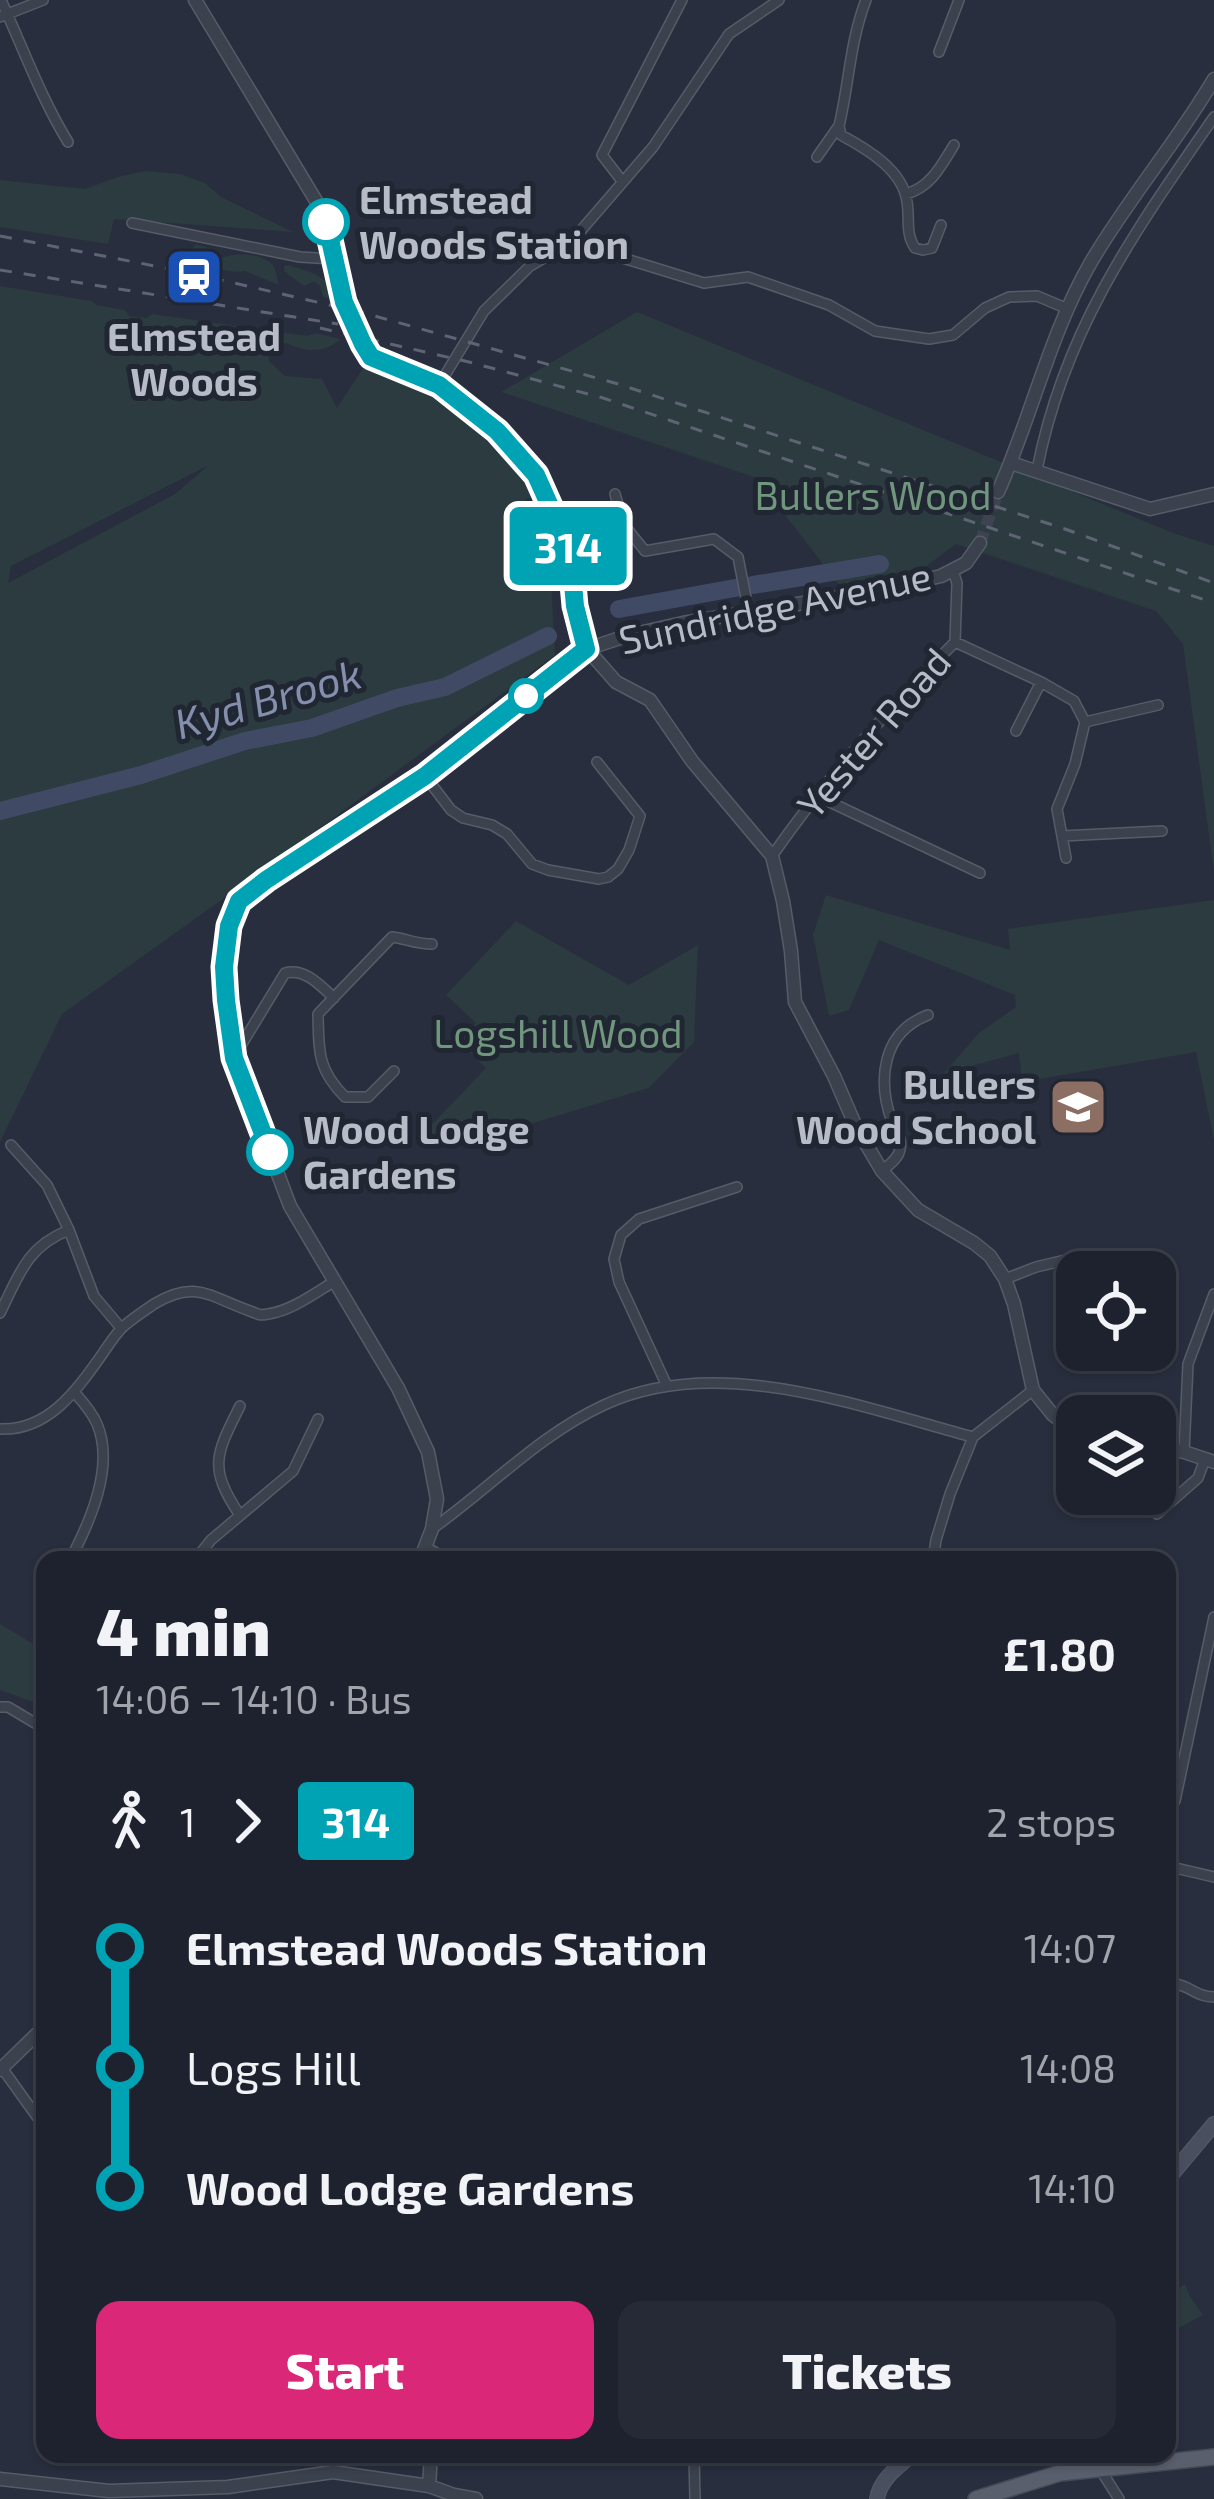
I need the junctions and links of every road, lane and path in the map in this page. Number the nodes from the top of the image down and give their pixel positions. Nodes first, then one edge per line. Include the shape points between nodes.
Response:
1 (1, 0) edge
2 (43, 0) edge
3 (195, 0) edge
4 (682, 0) edge
5 (779, 0) edge
6 (866, 0) edge
7 (959, 0) edge
8 (4, 16) edge
9 (939, 52) dead end
10 (1214, 79) edge
11 (1214, 117) edge
12 (839, 126) junction
13 (68, 142) dead end
14 (955, 145) dead end
15 (817, 157) dead end
16 (622, 181) junction
17 (906, 194) junction
18 (132, 223) dead end
19 (941, 225) dead end
20 (571, 242) junction
21 (333, 259) junction
22 (1068, 308) junction
23 (439, 385) junction
24 (1011, 463) junction
25 (1037, 470) junction
26 (998, 493) tunnel mouth
27 (616, 494) dead end
28 (1214, 494) edge
29 (980, 543) tunnel mouth
30 (953, 571) junction
31 (749, 613) junction
32 (955, 642) junction
33 (586, 649) junction
34 (1041, 682) junction
35 (1158, 705) dead end
36 (1085, 722) junction
37 (1016, 731) dead end
38 (597, 762) dead end
39 (425, 776) junction
40 (814, 795) junction
41 (1162, 831) dead end
42 (1062, 836) junction
43 (772, 856) junction
44 (1066, 858) dead end
45 (980, 873) dead end
46 (432, 944) dead end
47 (334, 998) junction
48 (909, 1004) dead end
49 (234, 1058) junction
50 (394, 1071) dead end
51 (11, 1145) dead end
52 (882, 1171) junction
53 (736, 1187) dead end
54 (69, 1230) junction
55 (1056, 1262) edge
56 (1005, 1279) junction
57 (334, 1281) junction
58 (1214, 1294) edge
59 (0, 1313) edge
60 (121, 1328) junction
61 (668, 1386) junction
62 (1033, 1390) junction
63 (75, 1393) junction
64 (240, 1406) dead end
65 (1056, 1417) edge
66 (318, 1419) dead end
67 (0, 1429) edge
68 (973, 1437) junction
69 (1176, 1450) edge
70 (1184, 1452) junction
71 (1210, 1461) edge
72 (1176, 1498) edge
73 (437, 1499) junction
74 (457, 1511) junction
75 (239, 1514) junction
76 (432, 1529) junction
77 (74, 1551) edge
78 (202, 1551) edge
79 (424, 1551) edge
80 (934, 1551) edge
81 (1214, 1617) edge
82 (0, 1707) edge
83 (36, 1724) edge
84 (1176, 1793) edge
85 (1176, 1869) edge
86 (1214, 1876) edge
87 (1176, 1984) edge
88 (1214, 1997) edge
89 (36, 2035) edge
90 (1, 2069) edge
91 (36, 2116) edge
92 (1214, 2124) edge
93 (1176, 2169) edge
94 (1214, 2457) edge
95 (1176, 2461) edge
96 (431, 2463) edge
97 (694, 2463) edge
98 (903, 2463) edge
99 (1157, 2463) edge
100 (1100, 2469) junction
101 (0, 2480) edge
102 (430, 2486) junction
103 (463, 2498) edge
104 (695, 2499) edge
105 (877, 2499) edge
106 (976, 2499) edge
107 (1119, 2499) edge

1 - 8 street
2 - 8 street
3 - 21 street via 321,209
4 - 16 street via 602,155
5 - 16 street via 729,34
6 - 12 street
7 - 9 street
8 - 13 street
10 - 22 street
11 - 25 street via 1093,307 1053,400
12 - 15 street
12 - 17 street via 896,175
14 - 17 street via 921,190
16 - 20 street
17 - 19 street via 915,248 932,248
18 - 21 street
20 - 22 street via 704,283 748,277 875,331 929,339 953,335 1009,297 1037,296
20 - 23 street via 530,266 484,311
21 - 23 street via 371,357
22 - 24 street
23 - 33 street via 536,475 570,551
24 - 25 street
24 - 26 street
25 - 28 street via 1150,508
27 - 31 street via 624,525 645,551 714,539 738,557
29 - 30 street
30 - 31 street, Sundridge Avenue
30 - 32 street, Yester Road
31 - 33 street, Sundridge Avenue
32 - 34 street
32 - 40 street, Yester Road
33 - 39 street, Sundridge Avenue
33 - 43 street via 616,682 650,700
34 - 36 street via 1074,701
34 - 37 street
35 - 36 street
36 - 42 street via 1057,809
38 - 39 street via 640,816 618,869 598,879 532,864 507,835 451,810
39 - 49 street, Sundridge Avenue via 239,901 224,967
40 - 43 street, Yester Road
40 - 45 street
41 - 42 street
42 - 44 street
43 - 52 street via 795,1002
46 - 47 street via 392,937
47 - 49 street via 311,978 285,974
47 - 50 street via 318,1014 319,1058 329,1081 345,1097 368,1097
48 - 52 street via 922,1017 898,1034 887,1055 888,1107 902,1144
49 - 57 street, Sundridge Avenue via 290,1206
51 - 54 street via 47,1185
52 - 56 street via 918,1210 990,1256
53 - 61 street via 639,1219 621,1235 619,1282
54 - 59 street via 35,1249
54 - 60 street via 94,1296
55 - 56 street
56 - 62 street
57 - 60 street via 260,1315 212,1293 178,1292
57 - 73 street, Sundridge Avenue via 407,1406
58 - 70 street via 1188,1364
60 - 63 street
61 - 68 street via 804,1392
61 - 74 street via 571,1424
62 - 65 street
62 - 68 street
63 - 67 street via 41,1420
63 - 77 street via 98,1425 102,1462
64 - 75 street via 219,1447 218,1468
66 - 75 street via 293,1471
68 - 80 street
69 - 70 street
70 - 71 street
71 - 72 street
73 - 74 street
73 - 76 street, Sundridge Avenue
74 - 76 street
75 - 78 street
76 - 79 street, Sundridge Avenue
81 - 84 street
82 - 83 street
85 - 86 street
87 - 88 street
89 - 90 street
90 - 91 street
92 - 93 main road
94 - 95 main road
96 - 102 street
97 - 104 street
98 - 105 main road
99 - 100 main road
100 - 106 main road
100 - 107 street
101 - 102 street via 109,2491 228,2487 333,2472
102 - 103 street

